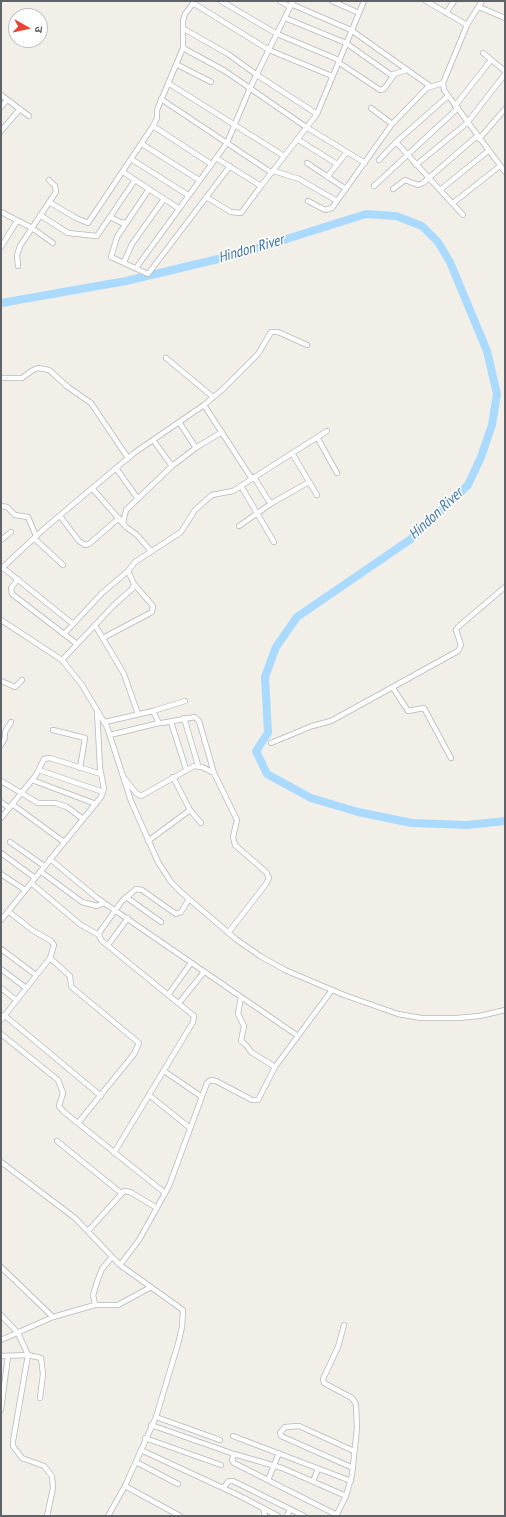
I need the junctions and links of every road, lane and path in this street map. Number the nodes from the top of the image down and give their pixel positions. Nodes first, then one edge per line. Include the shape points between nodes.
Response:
1 (221, 1) edge
2 (280, 1) edge
3 (332, 1) edge
4 (364, 1) edge
5 (426, 1) edge
6 (454, 1) edge
7 (482, 1) edge
8 (194, 2) edge
9 (432, 3) edge
10 (292, 4) edge
11 (479, 7) junction
12 (359, 13) junction
13 (446, 13) junction
14 (285, 18) junction
15 (505, 18) edge
16 (467, 25) junction
17 (184, 29) junction
18 (351, 30) junction
19 (277, 34) junction
20 (346, 43) junction
21 (183, 48) junction
22 (269, 50) junction
23 (483, 53) dead end
24 (491, 60) junction
25 (339, 61) junction
26 (176, 64) junction
27 (407, 70) junction
28 (505, 72) edge
29 (257, 75) junction
30 (332, 76) junction
31 (394, 76) junction
32 (211, 82) dead end
33 (168, 83) junction
34 (443, 83) junction
35 (430, 86) junction
36 (250, 88) junction
37 (1, 95) edge
38 (448, 96) junction
39 (161, 99) junction
40 (7, 100) junction
41 (1, 107) edge
42 (457, 107) junction
43 (371, 108) dead end
44 (20, 109) junction
45 (505, 109) edge
46 (317, 114) junction
47 (29, 116) dead end
48 (467, 123) junction
49 (235, 124) junction
50 (392, 124) junction
51 (153, 126) junction
52 (306, 127) junction
53 (1, 132) edge
54 (478, 138) junction
55 (297, 139) junction
56 (396, 142) junction
57 (227, 143) junction
58 (142, 144) junction
59 (488, 151) junction
60 (347, 152) junction
61 (407, 154) junction
62 (284, 156) junction
63 (216, 158) junction
64 (130, 159) junction
65 (379, 160) dead end
66 (307, 163) dead end
67 (365, 163) junction
68 (211, 164) junction
69 (337, 164) junction
70 (416, 164) junction
71 (230, 166) junction
72 (500, 166) junction
73 (123, 172) junction
74 (273, 172) junction
75 (505, 172) edge
76 (327, 177) junction
77 (429, 178) junction
78 (49, 180) dead end
79 (135, 180) junction
80 (199, 180) junction
81 (261, 186) junction
82 (374, 186) dead end
83 (149, 189) junction
84 (346, 189) junction
85 (393, 189) dead end
86 (440, 190) junction
87 (188, 195) junction
88 (206, 197) junction
89 (164, 199) junction
90 (308, 201) dead end
91 (49, 202) junction
92 (337, 202) junction
93 (453, 203) junction
94 (178, 208) junction
95 (1, 212) edge
96 (40, 215) junction
97 (463, 215) dead end
98 (110, 217) junction
99 (17, 221) junction
100 (126, 222) junction
101 (32, 228) junction
102 (53, 242) dead end
103 (1, 247) edge
104 (124, 262) junction
105 (18, 266) dead end
106 (136, 268) junction
107 (307, 345) dead end
108 (166, 358) dead end
109 (1, 378) edge
110 (213, 397) junction
111 (204, 405) junction
112 (179, 422) junction
113 (327, 431) dead end
114 (222, 432) junction
115 (317, 437) junction
116 (153, 440) junction
117 (196, 448) junction
118 (292, 453) junction
119 (128, 458) junction
120 (172, 466) junction
121 (116, 468) junction
122 (336, 473) dead end
123 (253, 478) junction
124 (309, 482) junction
125 (241, 486) junction
126 (92, 488) junction
127 (317, 495) dead end
128 (138, 499) junction
129 (272, 503) junction
130 (1, 506) edge
131 (258, 514) junction
132 (60, 516) junction
133 (119, 518) junction
134 (123, 523) junction
135 (239, 526) dead end
136 (11, 532) dead end
137 (35, 537) junction
138 (1, 540) edge
139 (274, 542) dead end
140 (151, 551) junction
141 (62, 565) dead end
142 (2, 568) edge
143 (128, 571) junction
144 (18, 579) junction
145 (134, 584) junction
146 (505, 587) edge
147 (1, 620) edge
148 (73, 624) junction
149 (94, 625) junction
150 (64, 634) junction
151 (103, 638) junction
152 (77, 644) junction
153 (62, 660) junction
154 (22, 680) dead end
155 (1, 681) edge
156 (393, 688) junction
157 (185, 701) dead end
158 (97, 708) junction
159 (153, 711) junction
160 (138, 714) junction
161 (184, 718) junction
162 (11, 722) dead end
163 (105, 722) junction
164 (171, 722) junction
165 (159, 723) junction
166 (53, 730) dead end
167 (110, 735) junction
168 (271, 743) dead end
169 (1, 745) edge
170 (451, 758) dead end
171 (198, 766) junction
172 (80, 768) junction
173 (186, 769) junction
174 (39, 770) junction
175 (214, 773) junction
176 (101, 774) junction
177 (123, 776) junction
178 (173, 777) junction
179 (1, 780) edge
180 (32, 780) junction
181 (103, 792) junction
182 (22, 793) junction
183 (1, 802) edge
184 (96, 804) junction
185 (11, 806) junction
186 (190, 810) junction
187 (1, 818) edge
188 (83, 819) junction
189 (201, 823) dead end
190 (148, 841) junction
191 (10, 842) dead end
192 (64, 842) junction
193 (1, 853) edge
194 (50, 859) junction
195 (44, 866) junction
196 (40, 871) junction
197 (1, 874) edge
198 (35, 878) junction
199 (31, 882) junction
200 (25, 890) junction
201 (126, 897) junction
202 (189, 899) junction
203 (104, 902) junction
204 (114, 910) junction
205 (8, 911) junction
206 (128, 918) junction
207 (1, 920) edge
208 (161, 922) dead end
209 (228, 933) junction
210 (99, 935) junction
211 (108, 945) junction
212 (1, 949) edge
213 (50, 958) junction
214 (191, 963) junction
215 (1, 969) edge
216 (204, 972) junction
217 (36, 975) junction
218 (1, 988) edge
219 (26, 988) junction
220 (332, 990) junction
221 (168, 995) junction
222 (241, 997) junction
223 (16, 1000) junction
224 (179, 1003) junction
225 (1, 1009) edge
226 (505, 1010) edge
227 (4, 1016) edge
228 (1, 1034) edge
229 (298, 1036) junction
230 (275, 1067) junction
231 (164, 1071) junction
232 (150, 1095) junction
233 (101, 1096) junction
234 (202, 1097) junction
235 (78, 1123) junction
236 (190, 1128) junction
237 (57, 1141) dead end
238 (114, 1153) junction
239 (1, 1162) edge
240 (121, 1192) junction
241 (165, 1193) junction
242 (157, 1208) junction
243 (88, 1231) junction
244 (112, 1257) junction
245 (120, 1265) junction
246 (1, 1267) edge
247 (151, 1287) junction
248 (95, 1305) junction
249 (1, 1315) edge
250 (53, 1317) junction
251 (344, 1324) dead end
252 (18, 1333) junction
253 (1, 1340) edge
254 (28, 1355) junction
255 (1, 1356) edge
256 (8, 1356) junction
257 (40, 1398) dead end
258 (1, 1410) edge
259 (156, 1417) junction
260 (151, 1425) junction
261 (233, 1436) dead end
262 (145, 1438) junction
263 (220, 1440) dead end
264 (141, 1450) junction
265 (354, 1451) junction
266 (279, 1453) junction
267 (234, 1454) junction
268 (136, 1462) junction
269 (221, 1465) dead end
270 (274, 1466) junction
271 (353, 1468) junction
272 (318, 1469) junction
273 (268, 1480) junction
274 (313, 1481) junction
275 (351, 1481) junction
276 (178, 1484) dead end
277 (125, 1486) junction
278 (223, 1488) junction
279 (346, 1496) junction
280 (262, 1508) junction
281 (290, 1509) junction
282 (47, 1516) edge
283 (108, 1516) edge
284 (180, 1516) edge
285 (264, 1516) edge
286 (278, 1516) edge
287 (287, 1516) edge
288 (304, 1516) edge
289 (336, 1516) edge

1 - 19 street
2 - 10 street
3 - 12 street
4 - 12 street
5 - 9 street
6 - 13 street
7 - 11 street
8 - 17 street via 185,14
8 - 22 street
9 - 13 street
10 - 14 street
10 - 18 street
11 - 15 street
11 - 16 street
12 - 18 street
13 - 16 street
14 - 19 street
14 - 20 street
16 - 34 street
17 - 21 street
17 - 29 street via 228,54
18 - 20 street
18 - 27 street
19 - 22 street
19 - 25 street
20 - 25 street
20 - 31 street via 387,74
21 - 26 street
21 - 36 street
22 - 29 street
22 - 30 street
23 - 24 street
24 - 28 street
24 - 42 street
25 - 30 street
25 - 31 street via 380,90 384,89
26 - 32 street
26 - 33 street
27 - 31 street
27 - 35 street
28 - 48 street
29 - 36 street
29 - 46 street
30 - 46 street
33 - 39 street
33 - 49 street
34 - 35 street
34 - 38 street
35 - 50 street
36 - 49 street
36 - 52 street
37 - 40 street
38 - 42 street
38 - 56 street
39 - 51 street
39 - 57 street
40 - 41 street
40 - 44 street
42 - 48 street
42 - 61 street
43 - 50 street
44 - 47 street
44 - 53 street
45 - 54 street
46 - 52 street
48 - 54 street
48 - 70 street
49 - 57 street
49 - 62 street
50 - 67 street
51 - 58 street
51 - 68 street
52 - 55 street
52 - 60 street
54 - 59 street
54 - 77 street
55 - 62 street
55 - 69 street
56 - 61 street
56 - 65 street
57 - 63 street
57 - 74 street
58 - 64 street
58 - 80 street
59 - 72 street
59 - 86 street
60 - 67 street
60 - 69 street
61 - 70 street
61 - 82 street
62 - 74 street
63 - 68 street
63 - 71 street
64 - 73 street
64 - 87 street
66 - 76 street
67 - 84 street
68 - 80 street
69 - 76 street
70 - 77 street
71 - 81 street
71 - 88 street
72 - 75 street
72 - 93 street
73 - 79 street
73 - 91 street via 88,223
74 - 81 street
74 - 92 street via 299,179
76 - 84 street
77 - 85 street via 418,185 405,180
77 - 86 street
78 - 91 street via 57,189
79 - 83 street
79 - 98 street
80 - 87 street
81 - 88 street via 241,213 227,210
83 - 89 street
83 - 100 street
84 - 92 street
86 - 93 street
87 - 94 street
88 - 106 street via 150,273
89 - 94 street
89 - 104 street via 132,244
90 - 92 street via 325,210 332,208
91 - 96 street
93 - 97 street
94 - 106 street
95 - 99 street
96 - 98 street via 68,233 97,236
96 - 101 street
98 - 100 street via 122,223
99 - 101 street
99 - 103 street
100 - 104 street via 112,252 112,259
101 - 102 street
101 - 105 street via 18,250
104 - 106 street
107 - 110 street via 278,332 271,332 258,354
108 - 110 street
109 - 119 street via 22,378 38,368 54,374 91,403
110 - 111 street
111 - 112 street
111 - 114 street
112 - 116 street
112 - 117 street
113 - 115 street
114 - 117 street
114 - 123 street
115 - 118 street
115 - 122 street
116 - 119 street
116 - 120 street
117 - 120 street
118 - 123 street
118 - 124 street
119 - 121 street
120 - 128 street
121 - 126 street
121 - 128 street
123 - 125 street
123 - 129 street
124 - 127 street
124 - 129 street
125 - 131 street
125 - 140 street via 229,493 212,495 195,510 181,532
126 - 132 street
126 - 133 street
128 - 134 street via 126,510
129 - 131 street
130 - 137 street via 7,507 15,515 28,518
131 - 135 street
131 - 139 street
132 - 133 street via 85,545
132 - 137 street
133 - 134 street
134 - 140 street
136 - 138 street
137 - 141 street
137 - 142 street
140 - 143 street via 135,562
142 - 144 street
143 - 145 street
143 - 148 street via 102,593
144 - 148 street
144 - 150 street via 11,588 12,594
145 - 149 street via 132,589
145 - 151 street via 152,606 152,612
146 - 156 street via 458,627 456,630 461,645 458,651
147 - 153 street
148 - 150 street
149 - 151 street
149 - 152 street
150 - 152 street
151 - 160 street via 124,674
152 - 153 street
153 - 158 street
154 - 155 street via 15,687
156 - 168 street via 331,721
156 - 170 street via 408,710 424,708
157 - 159 street
158 - 163 street
158 - 176 street
159 - 160 street
159 - 165 street
160 - 163 street
161 - 164 street
161 - 171 street
161 - 175 street via 194,716 199,721
162 - 169 street
163 - 167 street
164 - 165 street
164 - 173 street
165 - 167 street
166 - 172 street via 85,738
167 - 177 street
171 - 173 street
171 - 175 street
172 - 174 street via 47,758
172 - 176 street
173 - 178 street
174 - 180 street
174 - 181 street
175 - 209 street via 237,820 233,837 235,845 269,878
176 - 181 street
177 - 178 street via 141,796
177 - 190 street
178 - 186 street
179 - 182 street
180 - 182 street
180 - 184 street
181 - 184 street
182 - 185 street
182 - 188 street via 42,805 55,802
183 - 185 street
184 - 188 street
185 - 187 street
185 - 192 street
186 - 189 street
186 - 190 street
188 - 192 street
190 - 202 street via 165,874
191 - 195 street
192 - 194 street
193 - 198 street
194 - 195 street
194 - 203 street
195 - 196 street
196 - 198 street
196 - 203 street via 82,902 97,906
197 - 200 street
198 - 199 street
199 - 200 street
199 - 210 street via 80,925
200 - 205 street
201 - 202 street via 139,889 176,914 181,912
201 - 204 street
201 - 208 street
202 - 209 street
203 - 204 street
204 - 206 street
204 - 210 street
205 - 207 street
205 - 213 street via 51,941 54,946
206 - 211 street
206 - 214 street
209 - 220 street via 285,970
210 - 211 street
211 - 221 street
212 - 217 street
213 - 217 street
213 - 233 street via 70,976 74,989 139,1043 134,1054
214 - 216 street
214 - 221 street
215 - 219 street
216 - 222 street
216 - 224 street
217 - 219 street
218 - 223 street
219 - 223 street
220 - 226 street via 408,1016 457,1018
220 - 229 street
221 - 224 street
222 - 229 street
222 - 230 street via 238,1014 244,1026 241,1042 251,1052
223 - 227 street
224 - 231 street via 194,1019
225 - 227 street
227 - 233 street
228 - 235 street via 58,1080 62,1093 60,1108
229 - 230 street
230 - 234 street via 258,1100 252,1100 211,1080 207,1083
231 - 232 street
231 - 234 street
232 - 236 street
232 - 238 street
233 - 235 street
234 - 236 street
235 - 238 street
236 - 241 street
237 - 240 street
238 - 241 street
239 - 243 street via 61,1207
240 - 242 street via 127,1190
240 - 243 street
241 - 242 street
242 - 245 street via 139,1240
243 - 244 street
244 - 245 street
244 - 248 street via 100,1273 93,1295
245 - 247 street
246 - 250 street
247 - 248 street via 118,1305
247 - 259 street via 183,1312 178,1344
248 - 250 street
249 - 252 street
250 - 252 street
251 - 265 street via 338,1347 323,1379 324,1383 355,1400 357,1428
252 - 253 street
252 - 254 street
254 - 256 street
254 - 257 street via 40,1356 42,1360
254 - 282 street via 13,1446 22,1458 44,1466 52,1476 53,1488
255 - 256 street
256 - 258 street
259 - 260 street
259 - 263 street
260 - 262 street
260 - 267 street
261 - 266 street
262 - 264 street
262 - 269 street
264 - 268 street
264 - 278 street
265 - 271 street
265 - 271 street via 299,1426 285,1427 281,1432 281,1436
266 - 270 street
266 - 272 street
267 - 270 street
267 - 273 street via 234,1463
268 - 276 street
268 - 277 street
270 - 273 street
270 - 274 street
271 - 275 street
272 - 274 street
272 - 275 street
273 - 289 street
274 - 279 street
275 - 279 street
277 - 283 street
277 - 284 street
278 - 280 street
278 - 281 street via 233,1480
279 - 289 street
280 - 285 street
280 - 286 street
281 - 287 street
281 - 288 street

